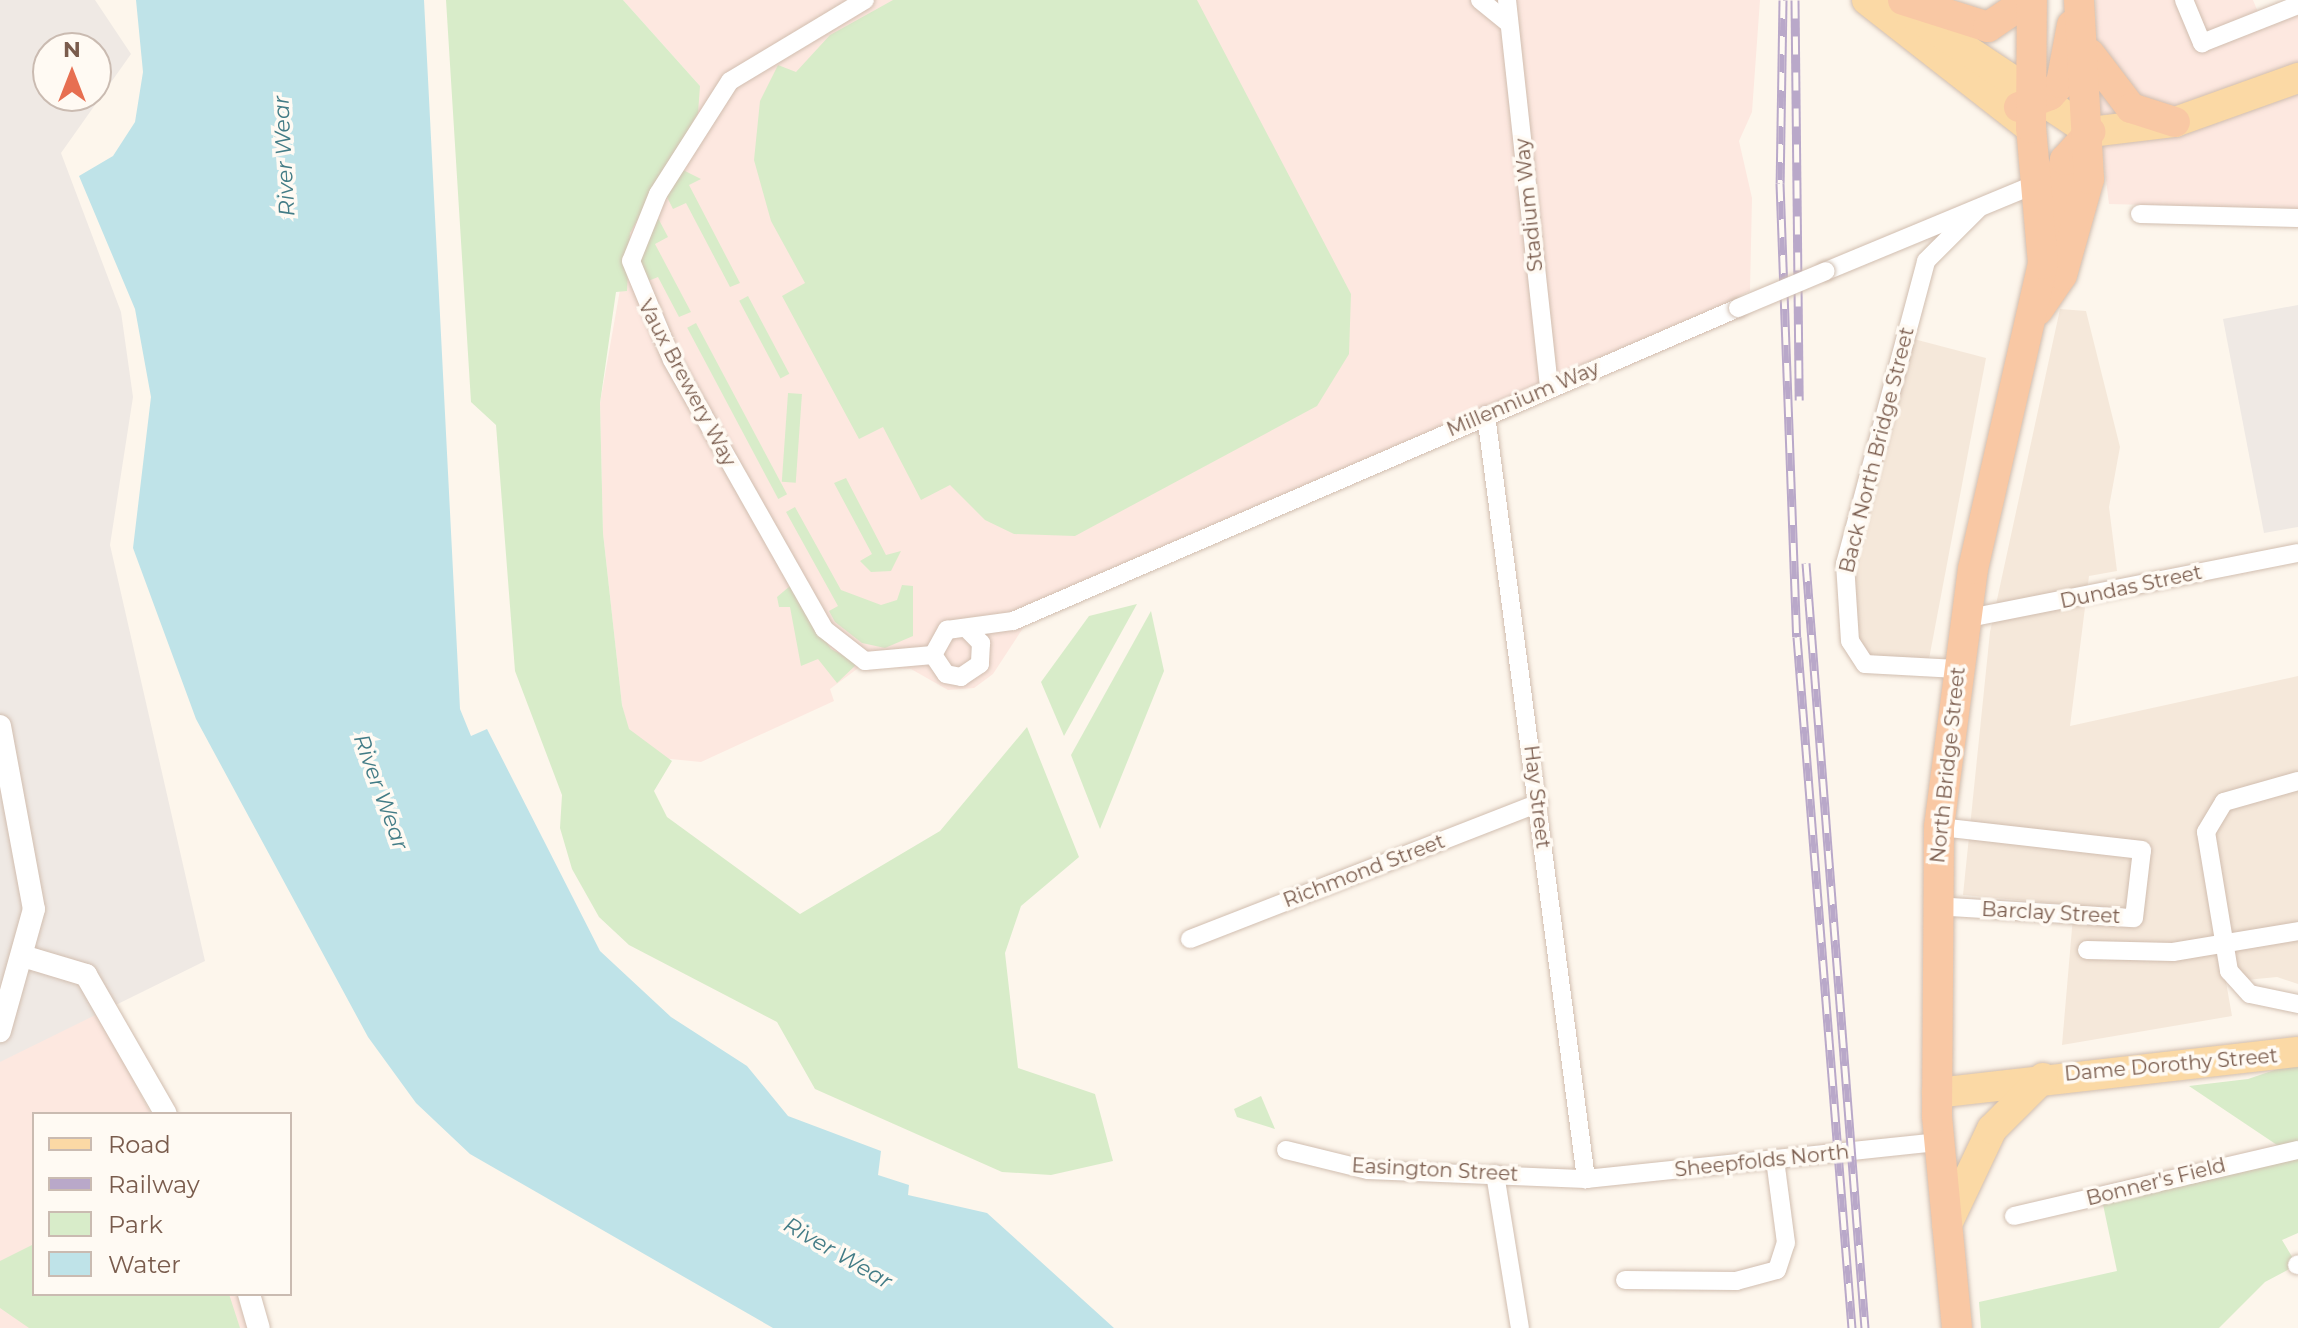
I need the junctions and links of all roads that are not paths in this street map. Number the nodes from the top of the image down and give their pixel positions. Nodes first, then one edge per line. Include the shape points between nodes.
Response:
1 (865, 0) edge
2 (1480, 0) edge
3 (1507, 0) edge
4 (1867, 0) edge
5 (1892, 0) edge
6 (1903, 0) edge
7 (2030, 0) edge
8 (2078, 0) edge
9 (2184, 0) edge
10 (2298, 5) edge
11 (1508, 23) junction
12 (2084, 46) junction
13 (2298, 78) edge
14 (2026, 113) junction
15 (2175, 122) junction
16 (2090, 132) junction
17 (2036, 184) junction
18 (1978, 209) junction
19 (2140, 214) dead end
20 (2298, 218) edge
21 (2043, 264) junction
22 (2034, 314) junction
23 (1549, 388) junction
24 (1486, 415) junction
25 (2298, 553) edge
26 (1964, 619) junction
27 (1013, 621) junction
28 (967, 629) junction
29 (983, 649) junction
30 (933, 655) junction
31 (1957, 669) junction
32 (0, 726) edge
33 (2298, 781) edge
34 (1538, 803) junction
35 (1939, 827) junction
36 (1935, 906) junction
37 (2298, 931) edge
38 (1190, 939) dead end
39 (2222, 946) junction
40 (2087, 950) dead end
41 (26, 957) junction
42 (2298, 1004) edge
43 (0, 1031) edge
44 (2298, 1052) edge
45 (2043, 1078) junction
46 (1937, 1093) junction
47 (165, 1112) edge
48 (1939, 1142) junction
49 (1286, 1150) dead end
50 (2298, 1150) edge
51 (1775, 1159) junction
52 (1495, 1174) junction
53 (1586, 1179) junction
54 (2014, 1216) dead end
55 (1947, 1224) junction
56 (1625, 1280) dead end
57 (250, 1296) edge
58 (259, 1328) edge
59 (1520, 1328) edge
60 (1957, 1328) edge

1 - 30 street, Vaux Brewery Way via 730,81 658,194 631,261 672,360 824,629 865,661
2 - 11 street
3 - 11 street, Stadium Way
4 - 14 main road
5 - 14 main road
6 - 7 highway via 1988,27
7 - 14 highway, North Bridge Street
8 - 12 highway, North Bridge Street
8 - 14 highway via 2061,83
9 - 10 street via 2202,43
11 - 23 street, Stadium Way
12 - 15 highway via 2116,96
12 - 16 highway, North Bridge Street
13 - 15 main road
14 - 16 main road
14 - 17 highway, North Bridge Street
15 - 16 main road
16 - 21 highway via 2065,160
16 - 22 highway, North Bridge Street via 2075,240
17 - 18 street, Millennium Way
17 - 21 highway, North Bridge Street
18 - 23 street, Millennium Way, bridge
18 - 31 street, Back North Bridge Street via 1926,261 1845,564 1850,641 1865,664
19 - 20 street
21 - 22 highway, North Bridge Street
22 - 26 highway, North Bridge Street
23 - 24 street, Millennium Way
24 - 27 street, Millennium Way
24 - 34 street, Hay Street
25 - 26 street, Dundas Street
26 - 31 highway, North Bridge Street
27 - 28 street, Millennium Way
27 - 29 street, Millennium Way
28 - 29 street
28 - 30 street via 941,634
29 - 30 street via 975,671 961,677 940,669
31 - 35 highway, North Bridge Street
32 - 41 street via 32,874
33 - 39 street via 2224,802 2206,832
34 - 38 street, Richmond Street
34 - 53 street, Hay Street
35 - 36 highway, North Bridge Street
35 - 36 street, Barclay Street via 2142,850 2134,918
36 - 46 highway, North Bridge Street
37 - 39 street
39 - 40 street
39 - 42 street via 2229,971 2250,994
41 - 43 street
41 - 47 street via 86,975
44 - 45 main road, Dame Dorothy Street
45 - 46 main road, Dame Dorothy Street
45 - 55 main road, Dame Dorothy Street via 1992,1129
46 - 48 highway, North Bridge Street
48 - 51 street, Sheepfolds North
48 - 55 highway, North Bridge Street
49 - 52 street, Easington Street via 1368,1170
50 - 54 street, Bonner's Field
51 - 53 street, Sheepfolds North
51 - 56 street via 1786,1243 1777,1270 1736,1281
52 - 53 street, Easington Street
52 - 59 street
55 - 60 highway, North Bridge Street
57 - 58 street

